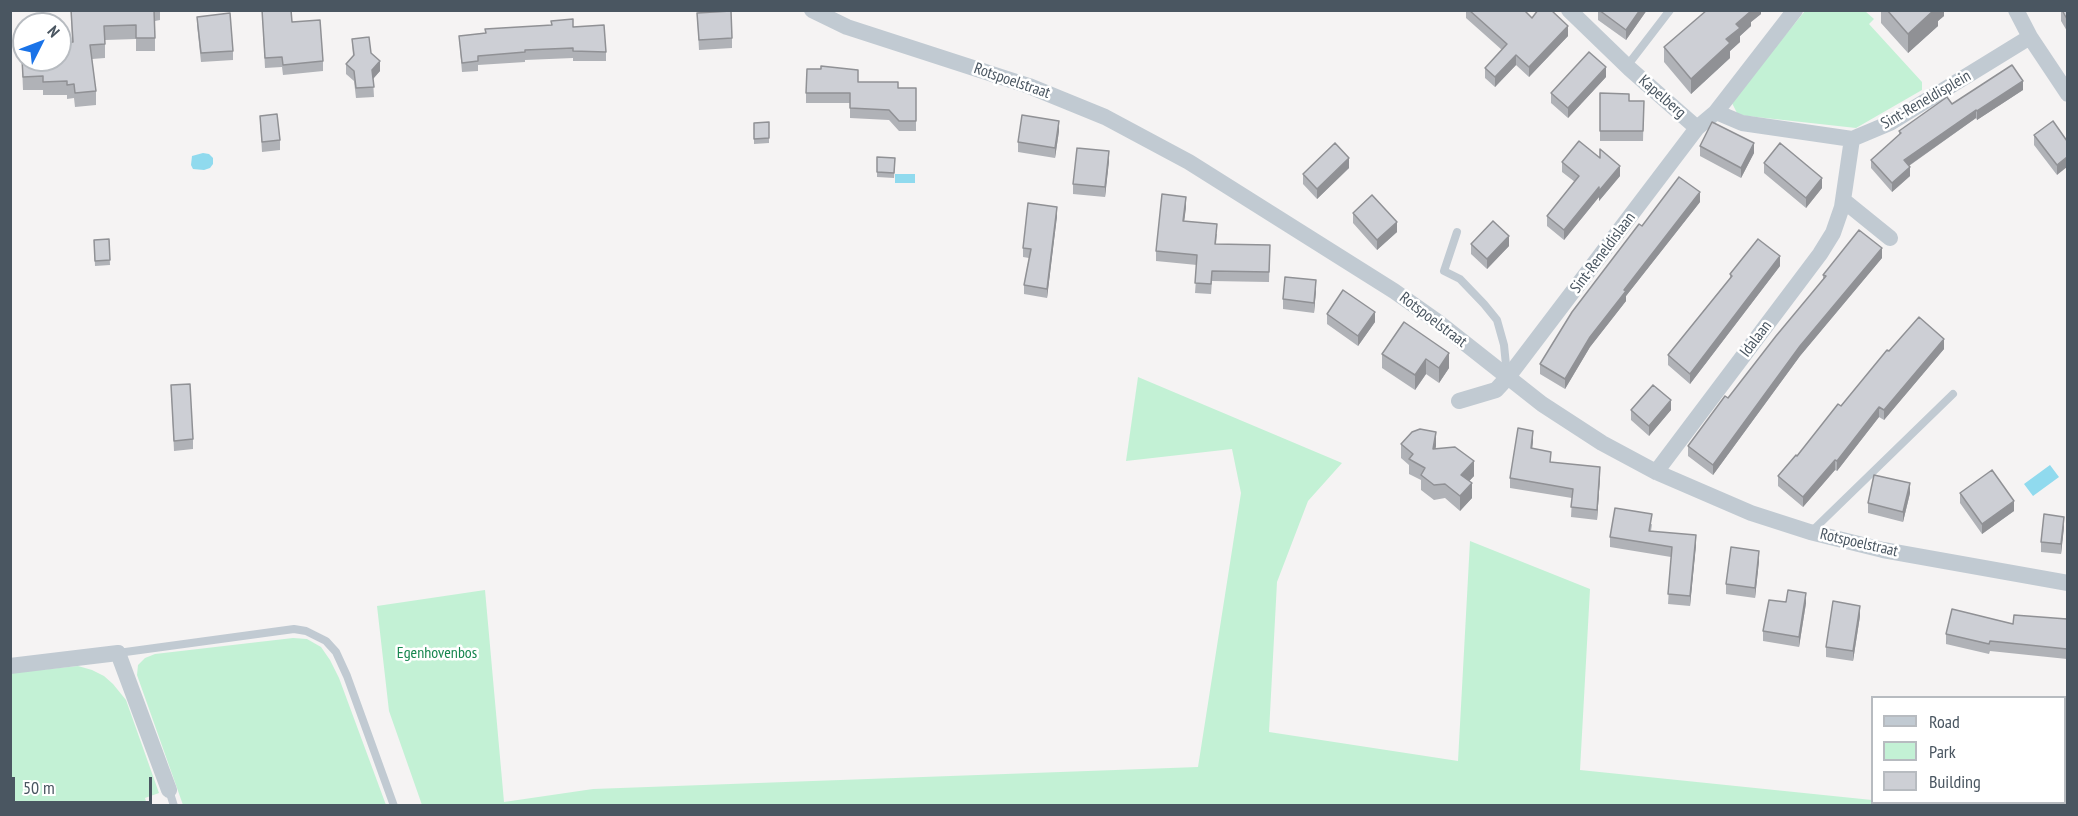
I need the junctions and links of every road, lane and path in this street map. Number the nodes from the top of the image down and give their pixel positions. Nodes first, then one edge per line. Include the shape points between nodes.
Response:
1 (812, 10) edge
2 (1569, 10) edge
3 (1670, 10) edge
4 (1795, 10) edge
5 (2016, 10) edge
6 (2030, 37) junction
7 (1627, 66) junction
8 (2067, 94) edge
9 (1716, 112) junction
10 (1697, 128) junction
11 (1852, 138) junction
12 (1843, 200) junction
13 (1457, 232) dead end
14 (1890, 238) dead end
15 (1508, 377) junction
16 (1953, 394) dead end
17 (1459, 402) dead end
18 (1656, 472) junction
19 (1810, 532) junction
20 (2067, 583) edge
21 (118, 653) junction
22 (10, 666) edge
23 (171, 798) edge
24 (394, 806) edge

1 - 15 street, Rotspoelstraat via 847,27 1029,86 1105,117 1189,162 1394,291
2 - 7 street, Kapelberg
3 - 7 lane, Kapelberg
4 - 9 street
5 - 6 street
6 - 8 street
6 - 11 street, Sint-Reneldisplein via 1890,123
7 - 10 street, Kapelberg
9 - 10 street
9 - 11 street, Sint-Reneldisplein via 1742,123
10 - 15 street, Sint-Reneldislaan
11 - 12 street, Idalaan
12 - 14 street
12 - 18 street, Idalaan via 1833,233 1820,254
13 - 15 lane via 1444,271 1460,279 1497,320
15 - 17 street, Sint-Reneldislaan via 1496,390
15 - 18 street, Rotspoelstraat via 1572,424
16 - 19 lane
18 - 19 street, Rotspoelstraat via 1751,513
19 - 20 street, Rotspoelstraat via 1883,550
21 - 22 street
21 - 23 street
21 - 24 lane via 294,629 326,640 347,676

